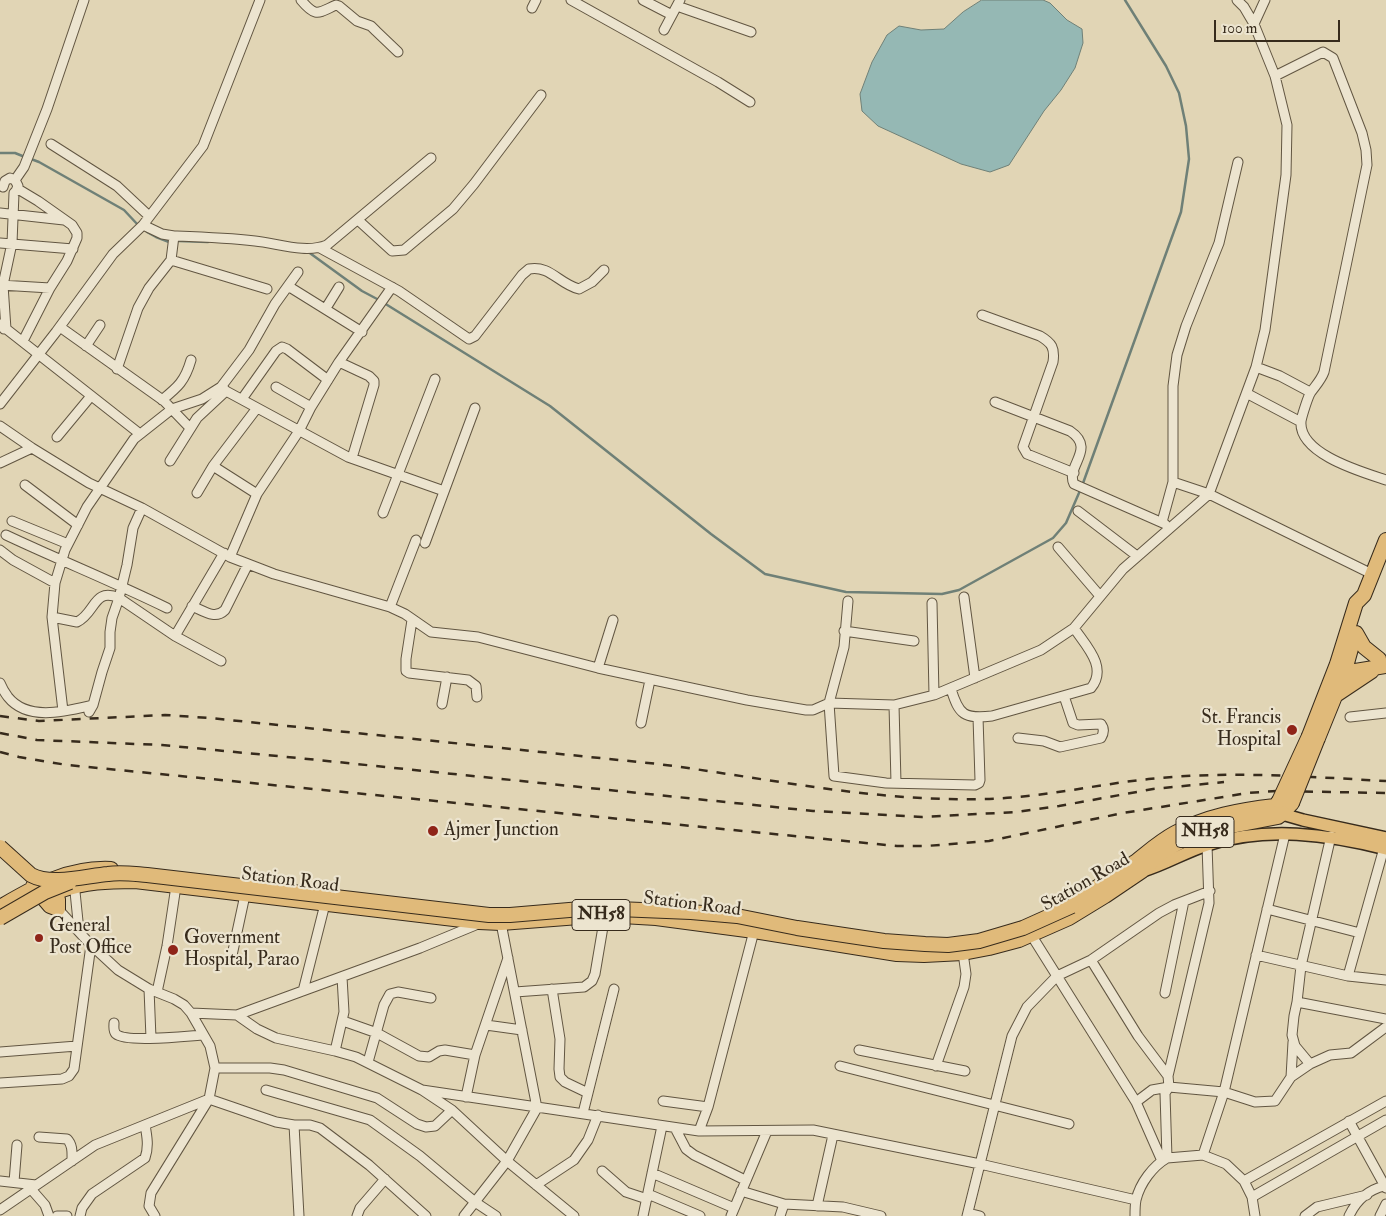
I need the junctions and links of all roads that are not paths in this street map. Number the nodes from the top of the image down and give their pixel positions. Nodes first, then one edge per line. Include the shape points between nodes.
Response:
1 (84, 0) edge
2 (260, 0) edge
3 (301, 0) edge
4 (571, 0) edge
5 (643, 0) edge
6 (1237, 0) edge
7 (1265, 0) edge
8 (678, 3) edge
9 (672, 16) junction
10 (1254, 24) junction
11 (664, 30) dead end
12 (751, 32) dead end
13 (398, 52) dead end
14 (1276, 76) junction
15 (541, 95) dead end
16 (750, 102) dead end
17 (51, 144) dead end
18 (431, 158) dead end
19 (1238, 162) dead end
20 (1, 186) edge
21 (16, 187) junction
22 (0, 213) edge
23 (14, 214) junction
24 (149, 216) junction
25 (65, 220) junction
26 (358, 220) junction
27 (143, 225) junction
28 (174, 236) junction
29 (0, 243) edge
30 (12, 243) junction
31 (320, 248) junction
32 (73, 249) junction
33 (170, 260) junction
34 (604, 270) dead end
35 (298, 272) dead end
36 (2, 285) edge
37 (288, 286) junction
38 (50, 288) junction
39 (267, 288) dead end
40 (339, 288) dead end
41 (392, 288) junction
42 (326, 308) junction
43 (982, 315) dead end
44 (100, 325) dead end
45 (60, 327) junction
46 (2, 328) edge
47 (362, 332) junction
48 (23, 342) junction
49 (86, 346) junction
50 (39, 354) junction
51 (191, 360) dead end
52 (339, 362) junction
53 (1256, 367) junction
54 (117, 369) junction
55 (435, 379) dead end
56 (328, 380) junction
57 (276, 387) dead end
58 (224, 389) junction
59 (1310, 392) junction
60 (1248, 394) junction
61 (92, 396) junction
62 (242, 399) junction
63 (994, 402) dead end
64 (0, 404) edge
65 (166, 404) junction
66 (311, 407) junction
67 (257, 408) junction
68 (475, 408) dead end
69 (1034, 416) junction
70 (1301, 422) junction
71 (0, 426) edge
72 (190, 428) junction
73 (299, 431) junction
74 (140, 434) junction
75 (57, 437) dead end
76 (32, 448) junction
77 (352, 458) junction
78 (170, 461) dead end
79 (0, 463) edge
80 (213, 466) junction
81 (1074, 473) junction
82 (398, 475) junction
83 (1386, 480) edge
84 (1173, 482) junction
85 (25, 485) dead end
86 (100, 488) junction
87 (444, 491) junction
88 (197, 493) dead end
89 (258, 494) junction
90 (1209, 494) junction
91 (142, 508) junction
92 (1078, 511) dead end
93 (382, 513) dead end
94 (12, 521) dead end
95 (1162, 522) junction
96 (78, 525) junction
97 (1171, 526) junction
98 (6, 535) dead end
99 (68, 544) junction
100 (1385, 546) edge
101 (1058, 547) dead end
102 (0, 550) edge
103 (227, 555) junction
104 (1137, 556) junction
105 (62, 561) junction
106 (248, 564) junction
107 (1372, 574) junction
108 (55, 583) junction
109 (122, 586) junction
110 (1364, 595) junction
111 (1100, 596) junction
112 (964, 597) dead end
113 (119, 598) junction
114 (848, 601) dead end
115 (932, 603) dead end
116 (192, 606) junction
117 (390, 607) junction
118 (167, 608) dead end
119 (52, 617) junction
120 (412, 620) junction
121 (613, 620) dead end
122 (1074, 628) junction
123 (844, 631) junction
124 (1356, 634) junction
125 (175, 636) junction
126 (914, 641) dead end
127 (221, 661) dead end
128 (1382, 663) edge
129 (598, 668) junction
130 (1340, 669) junction
131 (447, 678) junction
132 (975, 678) junction
133 (650, 680) junction
134 (0, 683) edge
135 (951, 689) junction
136 (934, 695) junction
137 (1336, 695) junction
138 (477, 696) dead end
139 (1064, 696) junction
140 (829, 703) junction
141 (442, 704) dead end
142 (894, 705) junction
143 (63, 711) junction
144 (1386, 713) edge
145 (1350, 717) dead end
146 (978, 718) junction
147 (642, 723) dead end
148 (1313, 737) junction
149 (1018, 738) dead end
150 (896, 783) junction
151 (1279, 806) junction
152 (1285, 834) junction
153 (1331, 836) junction
154 (0, 840) edge
155 (1207, 845) junction
156 (1385, 845) edge
157 (0, 847) edge
158 (0, 854) edge
159 (1138, 866) junction
160 (73, 871) junction
161 (57, 879) junction
162 (75, 886) junction
163 (176, 886) junction
164 (43, 890) junction
165 (1210, 891) junction
166 (245, 895) junction
167 (1088, 900) junction
168 (1184, 901) junction
169 (326, 904) junction
170 (0, 906) edge
171 (1073, 908) junction
172 (58, 909) joint
173 (1267, 909) junction
174 (0, 912) edge
175 (606, 915) junction
176 (0, 918) edge
177 (1312, 921) junction
178 (482, 922) junction
179 (0, 923) edge
180 (501, 923) junction
181 (754, 931) junction
182 (79, 932) junction
183 (1360, 933) junction
184 (1035, 941) dead end
185 (91, 945) junction
186 (963, 953) junction
187 (1256, 955) junction
188 (508, 957) junction
189 (231, 960) dead end
190 (1092, 960) junction
191 (1302, 966) junction
192 (1057, 976) junction
193 (1348, 976) junction
194 (342, 977) junction
195 (1386, 980) edge
196 (552, 989) junction
197 (614, 989) dead end
198 (153, 990) junction
199 (303, 991) junction
200 (515, 992) junction
201 (1165, 993) dead end
202 (431, 998) dead end
203 (1297, 1002) junction
204 (190, 1013) junction
205 (237, 1015) junction
206 (1386, 1019) edge
207 (343, 1021) junction
208 (114, 1023) dead end
209 (486, 1025) junction
210 (1386, 1027) edge
211 (522, 1030) junction
212 (377, 1033) junction
213 (203, 1035) junction
214 (151, 1038) junction
215 (1293, 1039) junction
216 (77, 1046) junction
217 (859, 1050) dead end
218 (336, 1051) junction
219 (0, 1052) edge
220 (476, 1055) junction
221 (368, 1062) junction
222 (1310, 1064) junction
223 (840, 1066) dead end
224 (936, 1066) junction
225 (216, 1068) junction
226 (965, 1072) dead end
227 (1168, 1076) junction
228 (1291, 1077) junction
229 (0, 1083) edge
230 (1169, 1087) junction
231 (266, 1090) dead end
232 (422, 1090) junction
233 (1224, 1092) junction
234 (588, 1093) junction
235 (466, 1096) junction
236 (209, 1099) junction
237 (663, 1101) dead end
238 (1386, 1101) edge
239 (1136, 1102) junction
240 (995, 1106) junction
241 (708, 1107) junction
242 (537, 1108) junction
243 (452, 1110) junction
244 (583, 1113) junction
245 (598, 1116) junction
246 (1386, 1120) edge
247 (1349, 1121) junction
248 (1069, 1124) dead end
249 (145, 1125) junction
250 (294, 1125) junction
251 (662, 1126) junction
252 (675, 1128) junction
253 (699, 1131) junction
254 (767, 1131) junction
255 (833, 1135) junction
256 (1357, 1136) junction
257 (39, 1137) dead end
258 (17, 1145) dead end
259 (1203, 1156) junction
260 (1164, 1159) junction
261 (72, 1161) junction
262 (507, 1161) junction
263 (980, 1164) junction
264 (602, 1171) dead end
265 (652, 1173) junction
266 (384, 1179) junction
267 (745, 1180) junction
268 (0, 1181) edge
269 (1244, 1181) junction
270 (14, 1182) junction
271 (536, 1185) junction
272 (34, 1187) junction
273 (1385, 1187) edge
274 (741, 1191) junction
275 (1366, 1195) junction
276 (647, 1197) junction
277 (1252, 1197) junction
278 (1136, 1200) junction
279 (475, 1202) junction
280 (784, 1204) junction
281 (1386, 1204) edge
282 (149, 1206) junction
283 (817, 1206) junction
284 (0, 1210) edge
285 (732, 1212) edge
286 (967, 1215) edge
287 (49, 1216) edge
288 (57, 1216) edge
289 (67, 1216) edge
290 (80, 1216) edge
291 (143, 1216) edge
292 (155, 1216) edge
293 (299, 1216) edge
294 (357, 1216) edge
295 (426, 1216) edge
296 (464, 1216) edge
297 (496, 1216) edge
298 (574, 1216) edge
299 (643, 1216) edge
300 (700, 1216) edge
301 (780, 1216) edge
302 (880, 1216) edge
303 (980, 1216) edge
304 (1134, 1216) edge
305 (1255, 1216) edge
306 (1305, 1216) edge
307 (1349, 1216) edge
308 (1380, 1216) edge

1 - 21 street
2 - 24 street via 203,146
3 - 13 street via 316,13 339,6 357,21 376,30
4 - 16 street
5 - 9 street
6 - 10 street
7 - 10 street
8 - 9 street
8 - 12 street
9 - 11 street
10 - 14 street
14 - 53 street via 1286,125 1286,175 1265,330
14 - 59 street via 1323,52 1333,58 1366,150 1361,201 1324,372
15 - 26 street via 452,209 404,250 392,251
17 - 24 street via 117,186
18 - 26 street
19 - 84 street via 1219,243 1177,355 1173,386
20 - 21 street via 8,193
21 - 23 street
21 - 25 street
22 - 23 street
23 - 25 street
23 - 30 street
24 - 27 street
25 - 32 street via 77,233
26 - 31 street
27 - 28 street
27 - 45 street via 113,254
28 - 31 street
28 - 33 street
29 - 30 street
30 - 32 street
30 - 36 street
31 - 41 street
32 - 38 street
33 - 39 street
33 - 54 street via 138,308
34 - 41 street via 579,289 570,287 543,268 529,269 469,339
35 - 37 street
36 - 38 street
36 - 46 street
37 - 42 street
37 - 58 street
38 - 48 street
40 - 42 street
41 - 47 street
42 - 47 street
43 - 69 street via 1040,336 1053,346 1053,362
44 - 49 street
45 - 49 street
45 - 50 street
46 - 48 street
47 - 52 street
48 - 50 street
49 - 54 street
50 - 61 street
50 - 64 street
51 - 65 street via 184,380
52 - 56 street
52 - 77 street via 374,381
53 - 59 street
53 - 60 street
54 - 65 street
55 - 82 street
56 - 62 street via 282,347
56 - 66 street
57 - 66 street
58 - 62 street
58 - 65 street via 202,399
58 - 72 street
59 - 70 street
60 - 70 street
60 - 90 street
61 - 74 street
61 - 75 street
62 - 67 street
63 - 69 street
65 - 72 street
65 - 74 street
66 - 73 street
67 - 73 street
67 - 80 street
68 - 87 street
69 - 81 street via 1078,436 1082,446
69 - 81 street via 1024,441 1024,451
70 - 83 street via 1308,443 1346,466
71 - 76 street
72 - 78 street
73 - 77 street
73 - 89 street
74 - 86 street
76 - 79 street
76 - 86 street
77 - 82 street
80 - 88 street
80 - 89 street
81 - 95 street via 1074,484
82 - 87 street
82 - 93 street
84 - 90 street
84 - 95 street
85 - 96 street
86 - 91 street
86 - 96 street
87 - 117 street
89 - 103 street
90 - 97 street
90 - 107 street
91 - 103 street
91 - 109 street via 133,528
92 - 104 street
94 - 99 street
95 - 97 street
96 - 99 street
97 - 104 street
98 - 105 street
99 - 105 street
100 - 107 highway
101 - 111 street
102 - 108 street
103 - 106 street
103 - 116 street
104 - 111 street
105 - 108 street
105 - 109 street
106 - 116 street via 221,614 212,615
106 - 117 street
107 - 110 highway
108 - 119 street
109 - 113 street
109 - 118 street
110 - 124 highway
110 - 130 highway via 1356,603
111 - 122 street
112 - 132 street
113 - 119 street via 110,594 98,598 87,615 77,622
113 - 125 street
113 - 143 street via 112,618 110,648 91,709
114 - 123 street
115 - 136 street
116 - 125 street
117 - 120 street
119 - 143 street
120 - 129 street via 431,632 478,636
120 - 131 street via 406,671
121 - 129 street
122 - 132 street via 1041,650
122 - 139 street via 1094,657 1098,674 1091,688
123 - 126 street
123 - 140 street via 844,647
124 - 128 highway via 1364,647
124 - 130 highway
125 - 127 street
128 - 130 highway
128 - 137 highway
129 - 133 street
130 - 137 highway
130 - 148 highway
131 - 138 street via 472,682
131 - 141 street
132 - 135 street
133 - 140 street via 806,710
133 - 147 street
134 - 143 street via 19,707 38,712
135 - 136 street
135 - 146 street via 956,706 967,715
136 - 142 street
137 - 148 highway
139 - 146 street
139 - 149 street via 1073,723 1101,724 1101,738 1060,747 1044,741
140 - 142 street
140 - 150 street via 834,776
142 - 150 street
144 - 145 street
146 - 150 street via 979,783
148 - 151 highway, bridge
151 - 156 main road
151 - 159 highway, Station Road / NH58 via 1227,813 1203,820 1154,846
152 - 153 main road, Station Road
152 - 155 main road, Station Road via 1248,836
152 - 173 street
153 - 156 main road, Station Road
153 - 177 street
154 - 164 highway via 28,866
155 - 159 main road, Station Road via 1164,865
155 - 165 street
156 - 183 street
157 - 161 highway, bridge via 31,875
158 - 164 highway
159 - 167 highway, Station Road / NH58
160 - 162 street
160 - 164 highway, Station Road / NH58
160 - 167 highway, Station Road / NH58 via 103,869 166,873 473,910 618,905 691,908 934,941 980,936 1015,927
161 - 171 highway, bridge via 116,873 147,875 489,915 594,908 691,912 737,916 884,941 925,944 979,941
161 - 174 highway
162 - 163 highway, Station Road / NH58 via 136,881
162 - 164 highway, Station Road / NH58
162 - 182 street
163 - 166 highway, Station Road / NH58
163 - 198 street via 167,946
164 - 170 highway, NH58
164 - 172 highway via 58,899
164 - 179 highway, NH58
165 - 168 street
165 - 227 street via 1210,903
166 - 169 highway, Station Road / NH58
166 - 189 street
167 - 171 highway
167 - 186 highway, Station Road / NH58 via 1069,918 1019,940
168 - 190 street via 1159,913
168 - 201 street
169 - 178 highway, Station Road / NH58
169 - 199 street
171 - 176 highway, bridge via 991,943 918,950 681,916 610,912 499,920 119,877 66,883
172 - 182 street
173 - 177 street
173 - 187 street
175 - 180 highway, Station Road / NH58
175 - 181 highway, Station Road / NH58
175 - 196 street via 592,981 584,987
177 - 183 street
177 - 191 street
178 - 180 highway, Station Road / NH58
178 - 194 street
180 - 188 street
181 - 186 highway, Station Road / NH58 via 897,954
181 - 241 street
182 - 185 street
183 - 193 street
184 - 192 street
185 - 198 street via 118,970
185 - 216 street
186 - 224 street via 964,987
187 - 191 street
187 - 233 street
188 - 200 street
188 - 209 street
190 - 192 street
190 - 227 street via 1138,1036
191 - 193 street
191 - 203 street
192 - 239 street
192 - 240 street via 1026,1007 1019,1019
193 - 195 street
194 - 199 street
194 - 207 street
196 - 200 street
196 - 234 street via 560,1039 559,1074 565,1082
197 - 234 street
198 - 204 street via 184,1005
198 - 214 street via 149,1017
199 - 205 street
200 - 211 street
202 - 212 street via 398,992 390,994
203 - 206 street
203 - 215 street
204 - 205 street
204 - 213 street
205 - 218 street via 276,1038
207 - 212 street
207 - 218 street
208 - 214 street via 116,1034
209 - 211 street
209 - 220 street
210 - 222 street via 1351,1053 1330,1055
211 - 242 street
212 - 220 street via 423,1057 445,1050
212 - 221 street
213 - 214 street
213 - 225 street
215 - 222 street via 1294,1046
215 - 228 street
216 - 219 street
216 - 229 street via 74,1069 69,1076
217 - 224 street
218 - 221 street
220 - 235 street
221 - 232 street
222 - 228 street
223 - 240 street
224 - 226 street
225 - 236 street
225 - 243 street via 284,1070 376,1098 426,1127 435,1126
227 - 230 street
228 - 233 street via 1275,1101 1255,1102
230 - 233 street
230 - 239 street via 1152,1090
230 - 260 street via 1165,1093
231 - 279 street via 370,1120
232 - 235 street
232 - 243 street
233 - 259 street
234 - 244 street
235 - 242 street
236 - 249 street
236 - 250 street
236 - 282 street via 152,1193
237 - 241 street
238 - 247 street
239 - 260 street
240 - 248 street
240 - 263 street
241 - 253 street
242 - 244 street
242 - 262 street
243 - 262 street
244 - 245 street
245 - 251 street
245 - 271 street via 588,1140 574,1160
246 - 256 street
247 - 256 street
247 - 269 street
249 - 261 street via 95,1145
249 - 290 street via 145,1158 92,1194
250 - 266 street via 320,1128
250 - 293 street
251 - 252 street
251 - 265 street
252 - 253 street
252 - 267 street via 686,1149 694,1155
253 - 254 street
254 - 255 street via 813,1130
254 - 267 street
255 - 263 street
255 - 283 street
256 - 273 street
256 - 277 street
257 - 261 street via 67,1139 72,1149
258 - 270 street
259 - 260 street
259 - 269 street via 1226,1164
260 - 278 street via 1144,1181
261 - 272 street
262 - 271 street
262 - 279 street
263 - 278 street
263 - 286 street
264 - 276 street via 626,1192
265 - 276 street
265 - 285 street
266 - 294 street
266 - 295 street
267 - 274 street
268 - 270 street
269 - 277 street
270 - 272 street
271 - 298 street
272 - 284 street
272 - 287 street
273 - 275 street
274 - 280 street
274 - 285 street
275 - 306 street via 1317,1207
275 - 307 street
276 - 299 street
276 - 300 street
277 - 305 street
278 - 304 street
279 - 296 street
279 - 297 street
280 - 283 street
280 - 301 street
281 - 308 street
282 - 291 street
282 - 292 street
283 - 302 street via 843,1206
286 - 303 street
288 - 289 street

